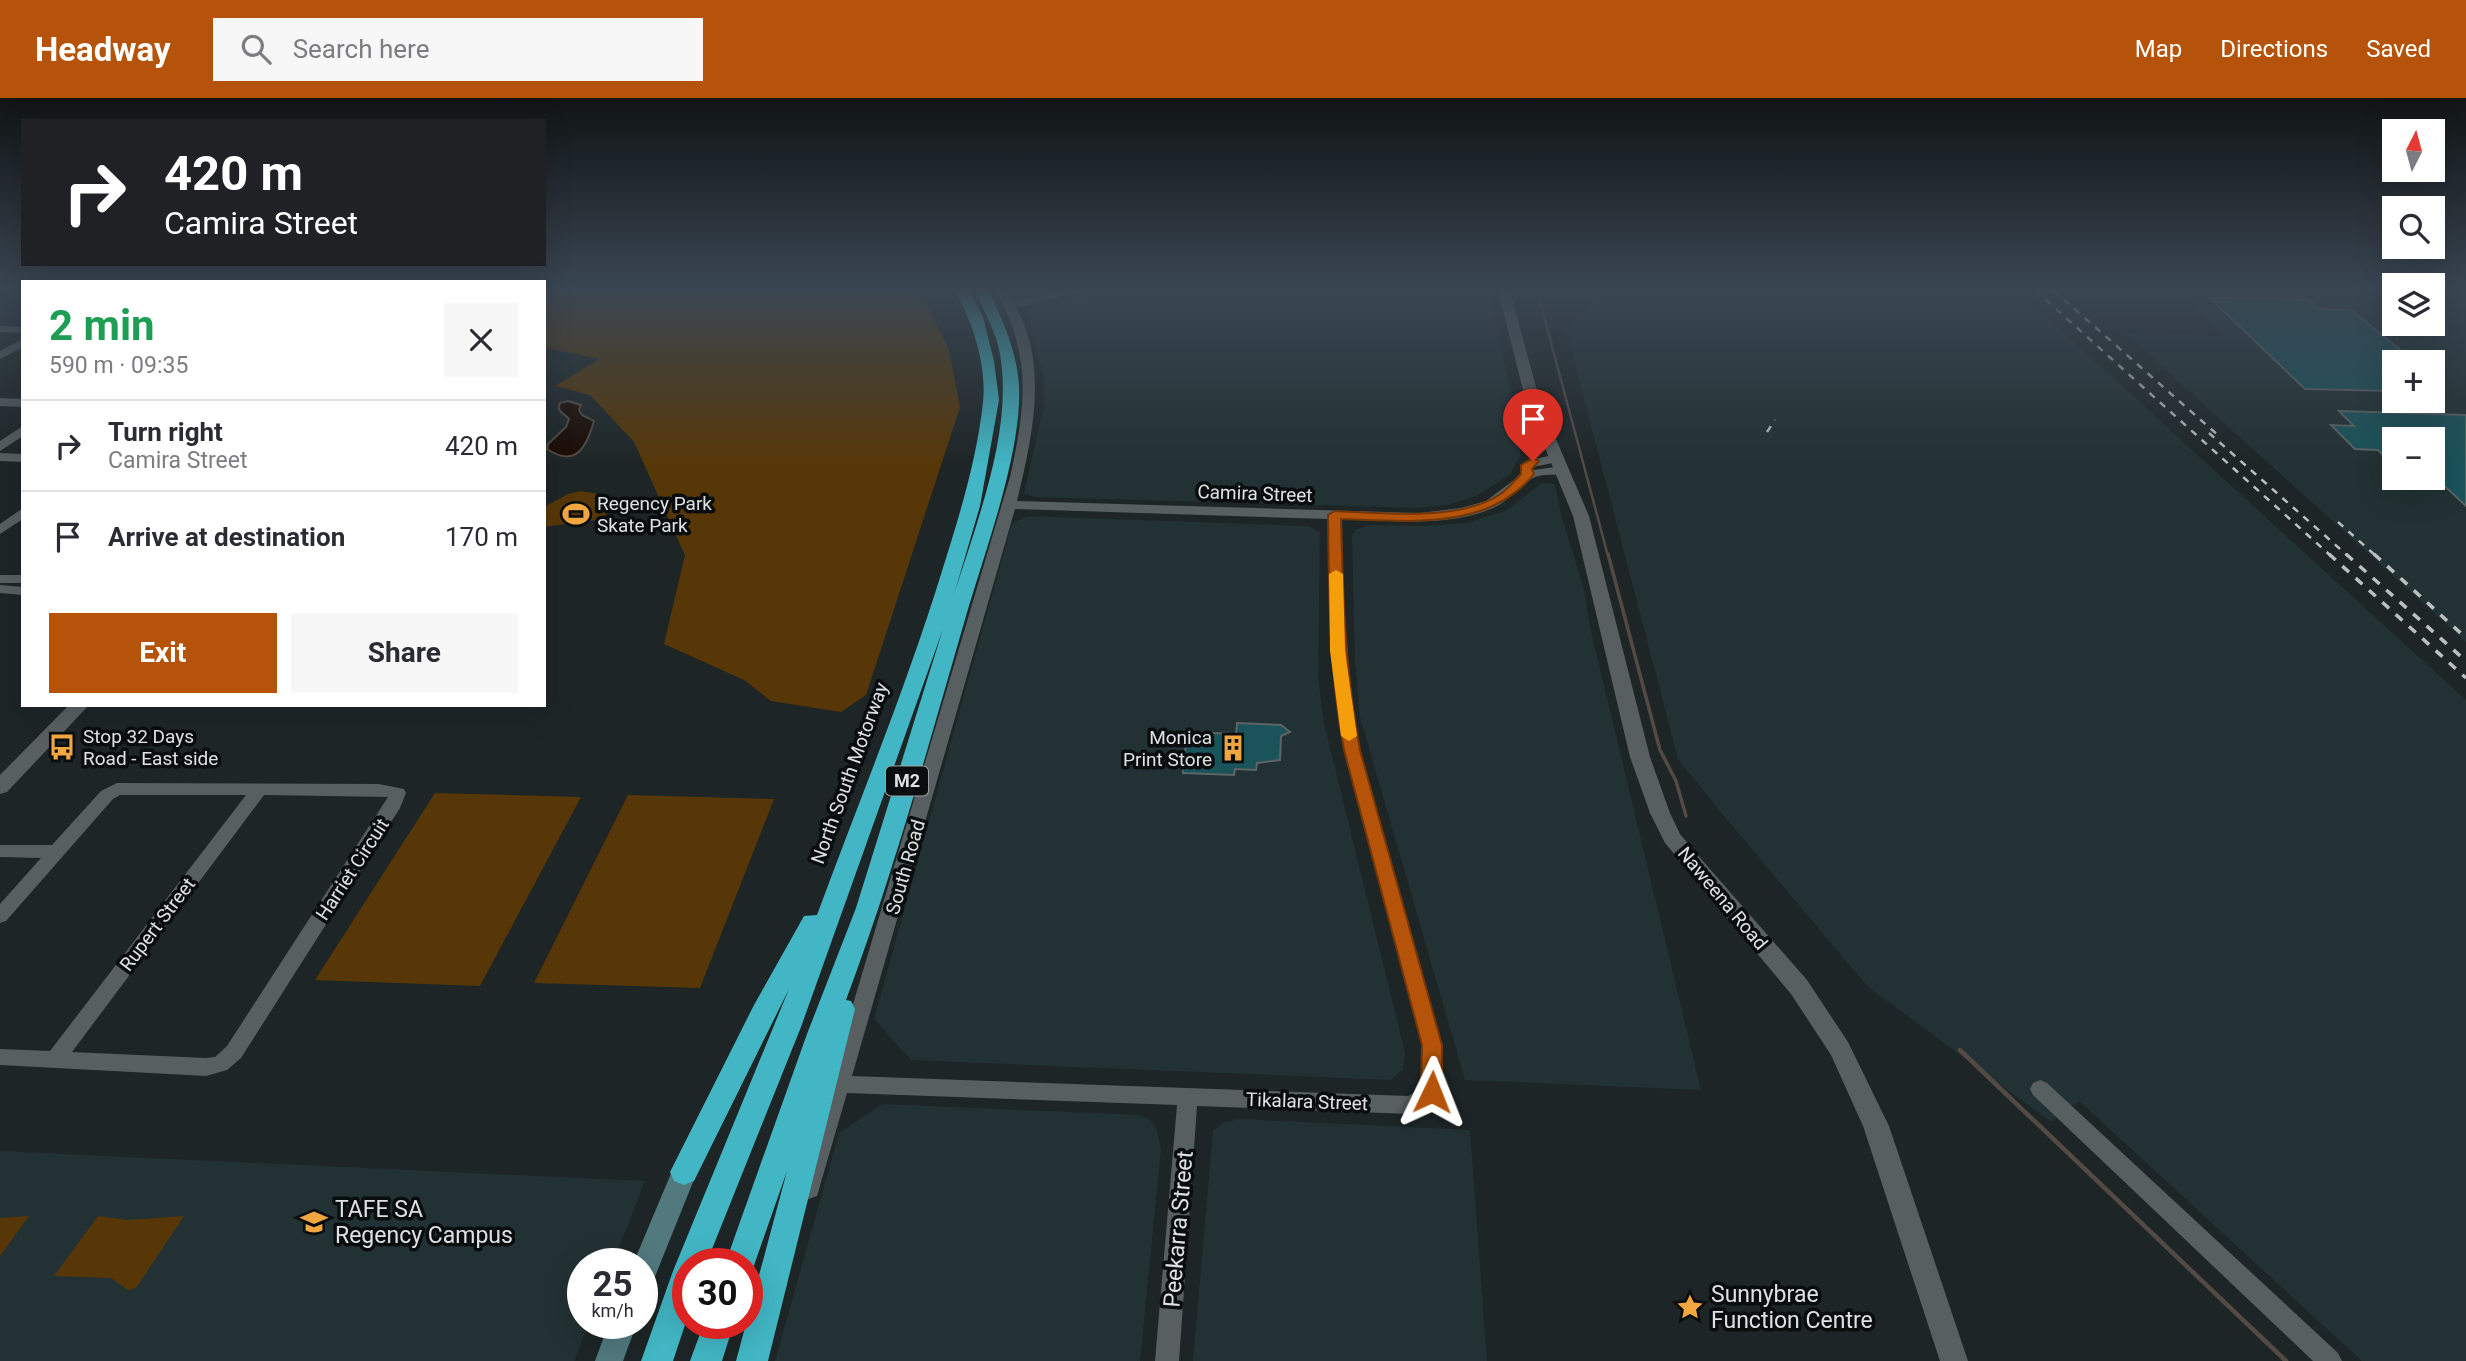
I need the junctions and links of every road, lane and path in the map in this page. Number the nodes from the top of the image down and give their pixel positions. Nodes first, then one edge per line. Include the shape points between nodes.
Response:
1 (984, 349) edge
2 (1007, 349) edge
3 (1025, 349) edge
4 (1520, 349) edge
5 (0, 402) edge
6 (21, 402) edge
7 (21, 431) edge
8 (0, 447) edge
9 (0, 457) edge
10 (21, 458) edge
11 (1561, 464) junction
12 (1010, 505) junction
13 (21, 514) edge
14 (1335, 515) junction
15 (0, 530) edge
16 (0, 579) edge
17 (21, 579) edge
18 (0, 589) edge
19 (21, 591) edge
20 (78, 707) edge
21 (0, 787) edge
22 (259, 790) junction
23 (0, 851) edge
24 (57, 852) junction
25 (844, 868) junction
26 (868, 908) junction
27 (0, 916) edge
28 (0, 1057) edge
29 (56, 1058) junction
30 (842, 1084) junction
31 (2040, 1089) dead end
32 (1188, 1096) junction
33 (684, 1172) joint
34 (653, 1248) edge
35 (698, 1248) edge
36 (746, 1248) edge
37 (672, 1317) edge
38 (617, 1339) edge
39 (714, 1339) edge
40 (609, 1361) edge
41 (657, 1361) edge
42 (706, 1361) edge
43 (754, 1361) edge
44 (1167, 1361) edge
45 (1954, 1361) edge
46 (2330, 1361) edge

1 - 25 highway, North South Motorway / M2 via 991,400 971,506 936,621
2 - 26 highway, M2 via 1011,387 1006,436 990,505
3 - 12 street, South Road via 1030,407
4 - 11 street, Naweena Road via 1533,402
5 - 6 street
7 - 8 street
9 - 10 street
11 - 14 street, Camira Street via 1528,474 1505,496 1470,511 1409,517
11 - 45 street, Naweena Road via 1581,516 1640,757 1660,813 1693,866 1799,987 1840,1049 1876,1126
12 - 14 street, Camira Street
12 - 30 street, South Road
13 - 15 street
14 - 32 street, Tikalara Street via 1337,651 1343,704 1432,1045 1432,1092 1411,1105
16 - 17 street
18 - 19 street
20 - 21 street
22 - 24 street, Harriet Circuit via 117,789
22 - 29 street, Rupert Street
22 - 29 street, Harriet Circuit via 398,793 234,1052 220,1065
23 - 24 street
24 - 27 street, Harriet Circuit
25 - 33 highway, M2
25 - 35 highway, North South Motorway / M2 via 788,1027
26 - 36 highway, M2
26 - 43 highway
28 - 29 street, Harriet Circuit
30 - 32 street, Tikalara Street
30 - 43 street, South Road
31 - 46 street
32 - 44 street, Peekarra Street
33 - 34 main road, M2
37 - 41 highway
38 - 40 main road
39 - 42 highway

